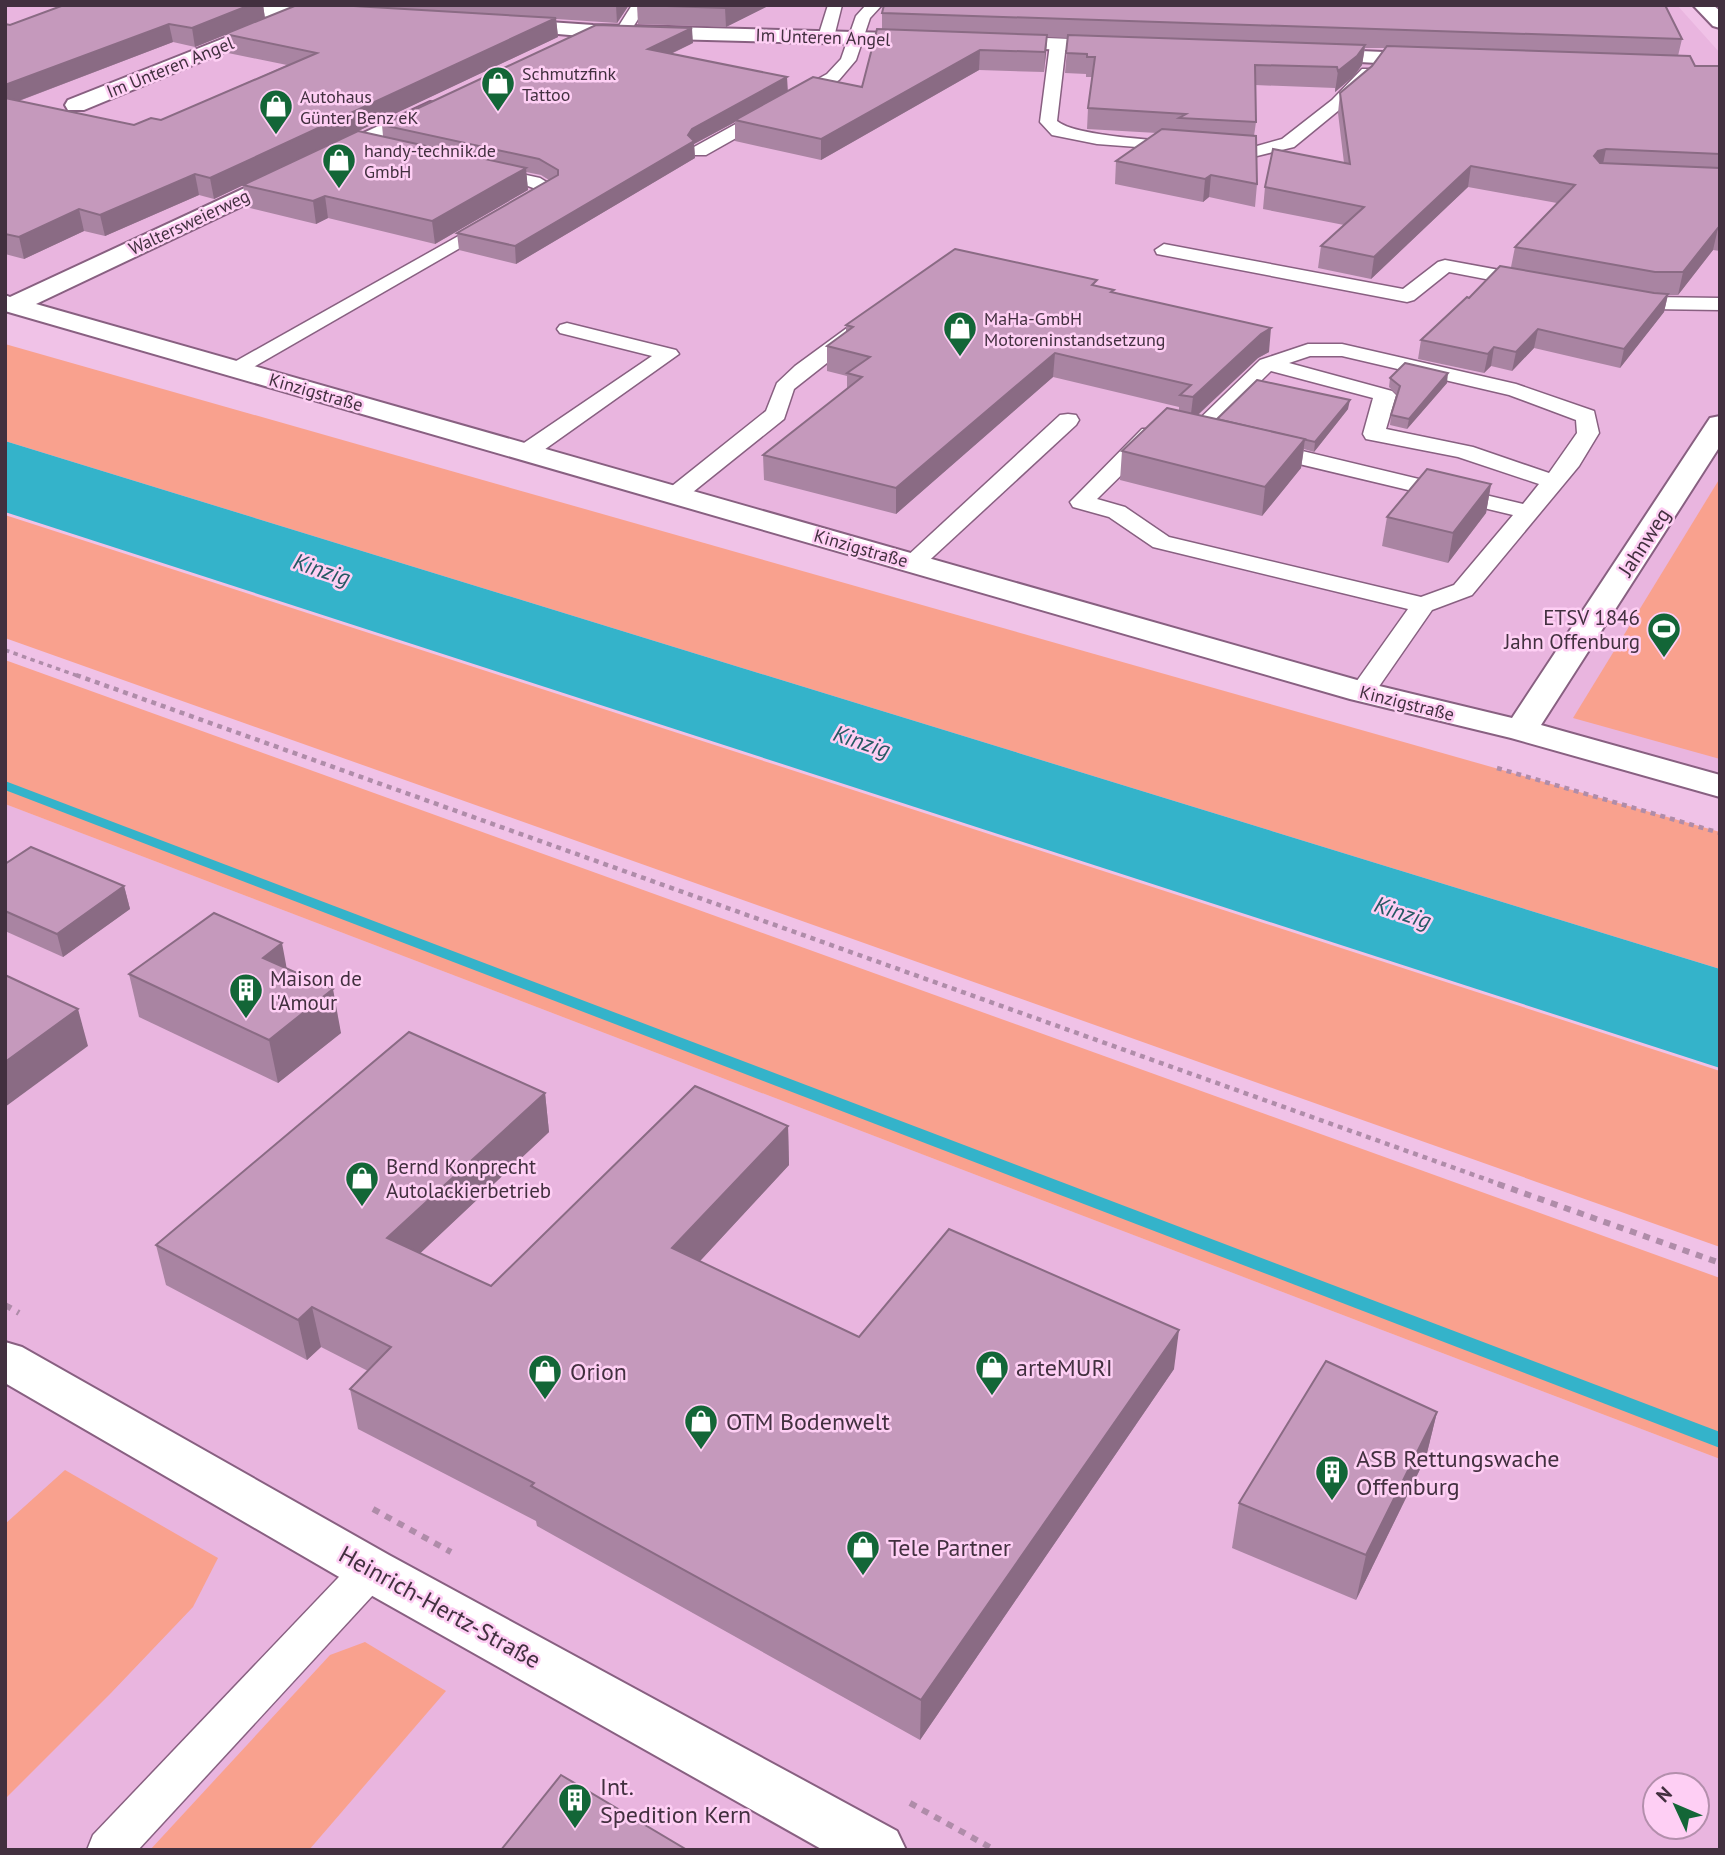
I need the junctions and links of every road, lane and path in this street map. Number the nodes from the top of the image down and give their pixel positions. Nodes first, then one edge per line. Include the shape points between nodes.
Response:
1 (176, 5) edge
2 (640, 5) edge
3 (835, 5) edge
4 (875, 5) edge
5 (1702, 5) edge
6 (303, 13) junction
7 (358, 16) edge
8 (1720, 22) edge
9 (483, 24) edge
10 (593, 31) junction
11 (623, 32) junction
12 (826, 37) junction
13 (858, 38) junction
14 (952, 41) edge
15 (979, 42) edge
16 (1058, 44) junction
17 (556, 48) edge
18 (1142, 48) edge
19 (1295, 54) edge
20 (1379, 58) junction
21 (1447, 60) edge
22 (444, 101) edge
23 (76, 105) dead end
24 (357, 143) junction
25 (382, 148) edge
26 (700, 151) edge
27 (472, 168) edge
28 (1164, 250) dead end
29 (1554, 285) edge
30 (1609, 295) edge
31 (9, 304) edge
32 (1720, 304) edge
33 (879, 313) edge
34 (567, 329) dead end
35 (1267, 365) junction
36 (236, 369) junction
37 (1068, 421) dead end
38 (1720, 425) edge
39 (1196, 433) junction
40 (1374, 434) junction
41 (526, 452) junction
42 (1349, 469) junction
43 (1553, 482) junction
44 (675, 495) junction
45 (1528, 512) junction
46 (912, 563) junction
47 (1423, 606) junction
48 (5, 650) edge
49 (1362, 692) junction
50 (1521, 730) junction
51 (1720, 786) edge
52 (1720, 1263) edge
53 (5, 1305) edge
54 (16, 1338) edge
55 (360, 1502) dead end
56 (457, 1555) dead end
57 (370, 1570) junction
58 (908, 1802) dead end
59 (109, 1850) edge
60 (877, 1850) edge
61 (995, 1850) edge

1 - 6 street, Im Unteren Angel
2 - 11 lane
3 - 12 lane
4 - 13 lane via 863,16
5 - 8 street
6 - 7 street, Im Unteren Angel
6 - 23 street, Im Unteren Angel
9 - 10 street, Im Unteren Angel
10 - 11 street, Im Unteren Angel
10 - 17 street
11 - 12 street, Im Unteren Angel
12 - 13 street, Im Unteren Angel
13 - 14 street, Im Unteren Angel
13 - 26 lane via 848,60 832,76
15 - 16 street
16 - 18 street
16 - 20 lane via 1048,122 1058,131 1097,139 1257,151 1288,143 1338,103
19 - 20 street
20 - 21 street
22 - 24 street, Waltersweierweg
24 - 25 lane
24 - 31 street, Waltersweierweg
27 - 36 lane via 549,189
28 - 29 lane via 1407,296 1445,266
30 - 32 lane via 1650,303
31 - 36 street, Kinzigstraße
33 - 44 lane via 802,370 785,387 776,414
34 - 41 lane via 668,354
35 - 39 lane
35 - 40 lane via 1385,395
35 - 43 lane via 1308,349 1342,350 1516,390 1586,416 1588,433
36 - 41 street, Kinzigstraße
37 - 46 lane
38 - 50 street, Jahnweg
39 - 42 lane
39 - 47 lane via 1160,425 1081,502 1117,512 1161,542
40 - 42 lane via 1354,444
40 - 43 lane via 1425,440
41 - 44 street, Kinzigstraße
42 - 45 lane
43 - 45 lane
44 - 46 street, Kinzigstraße
45 - 47 lane via 1463,590
46 - 49 street, Kinzigstraße
47 - 49 lane
48 - 52 path
49 - 50 street, Kinzigstraße
50 - 51 street, Kinzigstraße
53 - 54 path
54 - 57 street, Heinrich-Hertz-Straße
55 - 56 path
57 - 59 lane
57 - 60 street, Heinrich-Hertz-Straße
58 - 61 path

